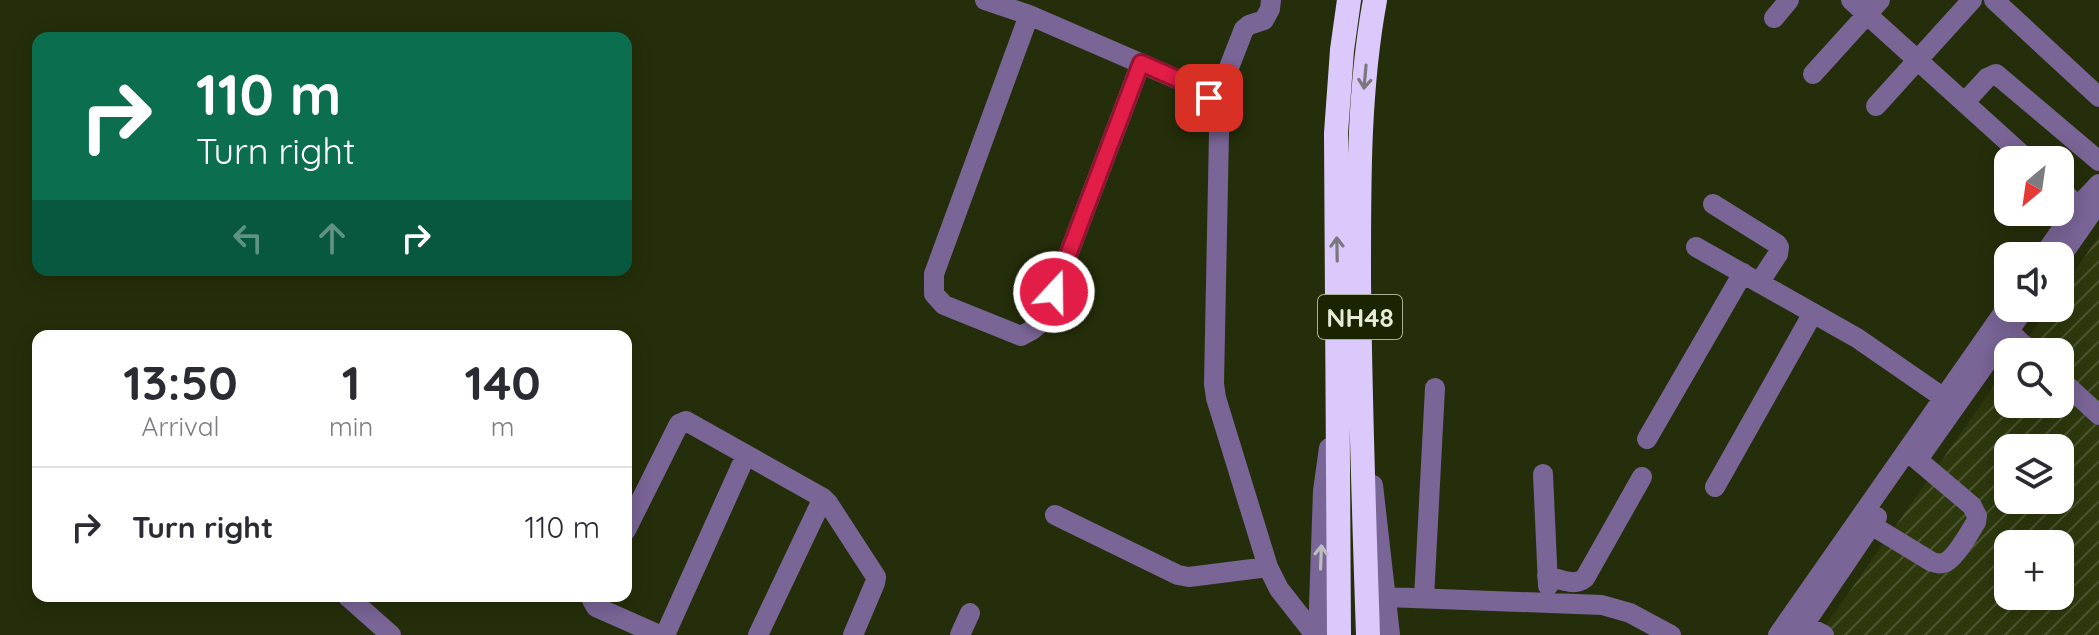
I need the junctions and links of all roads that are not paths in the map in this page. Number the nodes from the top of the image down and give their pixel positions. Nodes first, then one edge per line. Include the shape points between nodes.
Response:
1 (985, 0) edge
2 (1271, 0) edge
3 (1349, 0) edge
4 (1375, 0) edge
5 (1789, 0) edge
6 (1851, 0) edge
7 (1972, 0) edge
8 (1994, 0) edge
9 (1874, 7) edge
10 (1029, 15) junction
11 (1774, 18) dead end
12 (1917, 60) junction
13 (1141, 63) junction
14 (1813, 74) dead end
15 (2099, 97) edge
16 (1965, 102) junction
17 (1214, 106) junction
18 (1876, 106) dead end
19 (2013, 146) edge
20 (2099, 161) edge
21 (2099, 184) edge
22 (2099, 197) edge
23 (2074, 202) edge
24 (1713, 204) dead end
25 (2078, 206) junction
26 (2053, 242) edge
27 (2071, 242) edge
28 (1696, 247) dead end
29 (1751, 278) junction
30 (1813, 313) junction
31 (2003, 322) edge
32 (2007, 322) edge
33 (2020, 338) edge
34 (1349, 385) junction
35 (1435, 388) dead end
36 (1955, 391) junction
37 (2074, 392) edge
38 (2099, 415) edge
39 (1647, 439) dead end
40 (746, 455) junction
41 (1912, 455) junction
42 (1543, 474) dead end
43 (1642, 477) dead end
44 (1715, 487) dead end
45 (823, 498) junction
46 (1055, 515) dead end
47 (632, 518) edge
48 (1866, 522) junction
49 (1268, 567) junction
50 (1547, 576) junction
51 (1386, 597) junction
52 (1424, 598) junction
53 (354, 602) edge
54 (593, 602) edge
55 (1549, 603) junction
56 (970, 613) dead end
57 (1792, 628) edge
58 (1659, 632) edge
59 (391, 635) edge
60 (662, 635) edge
61 (758, 635) edge
62 (853, 635) edge
63 (960, 635) edge
64 (1317, 635) edge
65 (1339, 635) edge
66 (1368, 635) edge
67 (1390, 635) edge
68 (1824, 635) edge

1 - 10 street
2 - 17 street via 1264,20 1244,29
34 -> 3 highway, NH48 via 1336,133
4 -> 34 highway, NH48 via 1365,74
5 - 11 street
6 - 9 street
7 - 12 street
8 - 15 street
9 - 12 street
9 - 14 street
10 - 13 street
10 - 13 street via 934,274 934,294 944,305 1021,336 1043,321
12 - 16 street
12 - 18 street
13 - 17 street via 1193,86
16 - 19 street
16 - 20 street via 1996,74
17 - 49 street via 1219,132 1214,384
21 - 25 street
22 - 27 street
23 - 25 street
24 - 29 street via 1779,247
25 - 26 street
28 - 29 street
29 - 30 street
29 - 39 street
30 - 36 street
30 - 44 street
31 - 36 street
32 - 33 street
34 - 51 street
64 -> 34 street via 1323,491
34 - 65 highway, NH48
34 - 66 highway, NH48
35 - 52 street
36 - 41 street
37 - 38 street
40 - 45 street
40 - 47 street via 681,422
40 - 60 street
41 - 48 street
41 - 48 street via 1975,511 1976,522 1960,546 1939,564
42 - 50 street
43 - 50 street via 1582,582
45 - 61 street
45 - 62 street via 876,577
46 - 49 street via 1178,575
48 - 57 street
49 - 64 street
50 - 55 street
51 - 52 street
51 - 67 street
52 - 55 street
53 - 59 street
54 - 60 street
55 - 58 street via 1617,608
56 - 63 street
57 - 68 street

